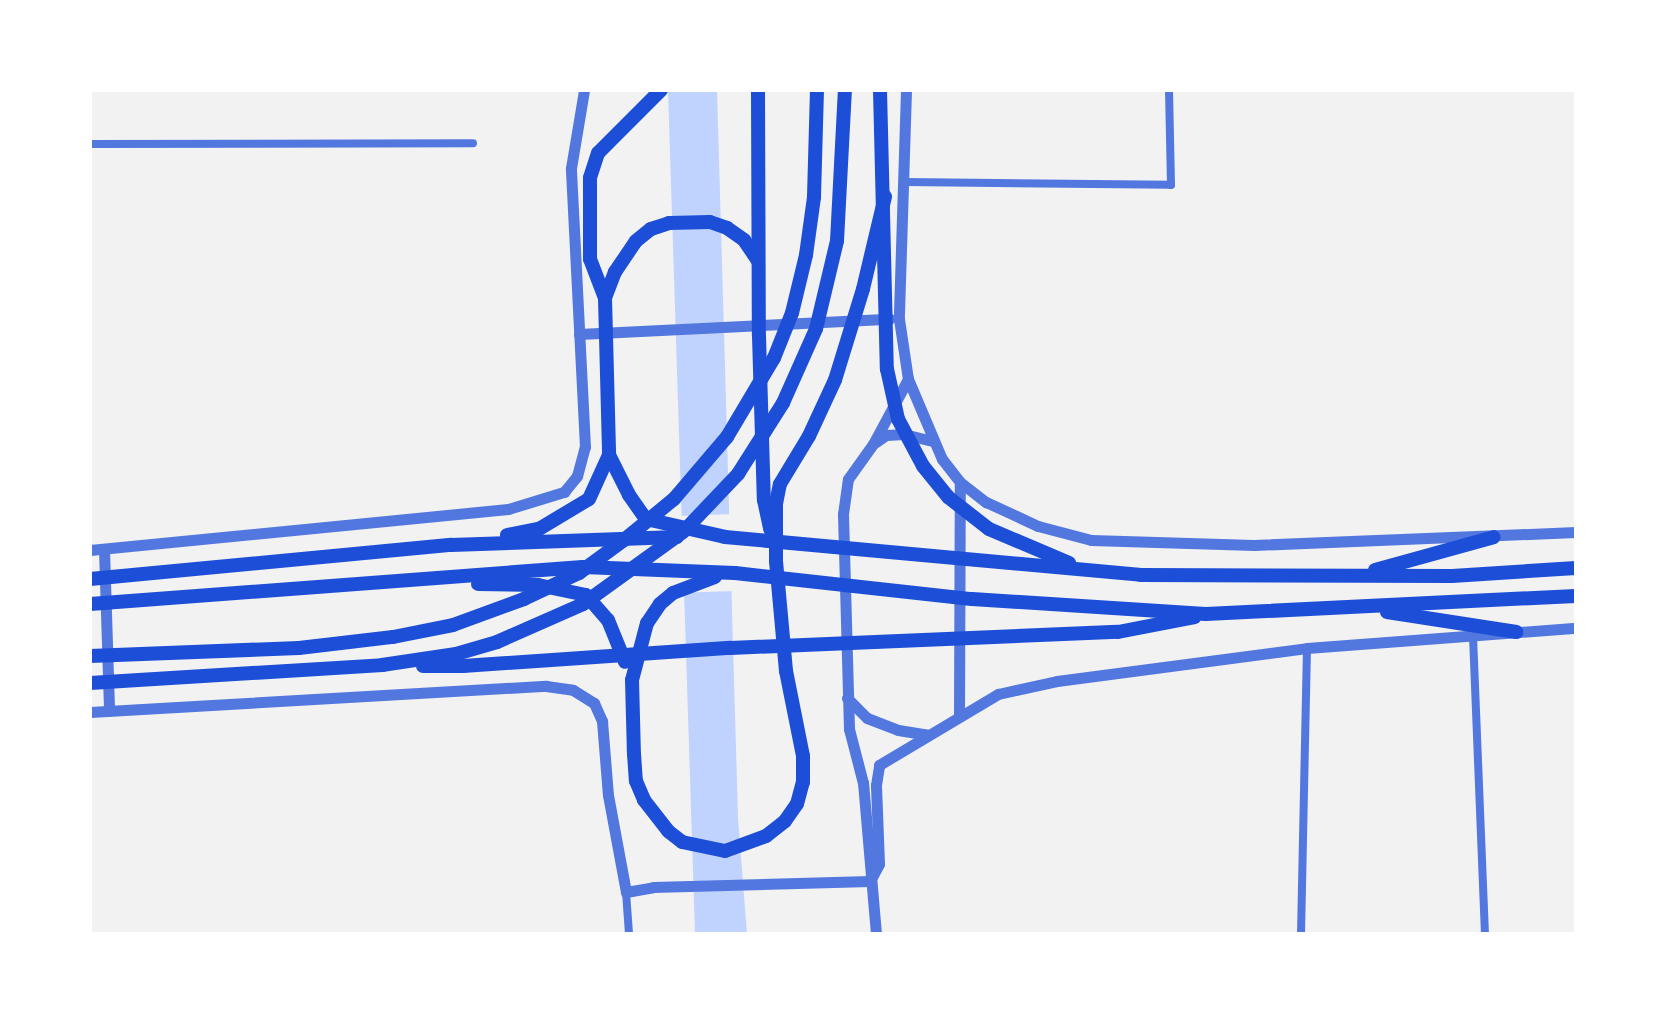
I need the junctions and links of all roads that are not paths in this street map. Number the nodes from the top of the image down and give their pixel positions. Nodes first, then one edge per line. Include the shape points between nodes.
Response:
1 (584, 90) edge
2 (661, 90) edge
3 (758, 90) edge
4 (817, 90) edge
5 (845, 90) edge
6 (880, 90) edge
7 (906, 90) edge
8 (1169, 90) edge
9 (473, 143) dead end
10 (90, 144) edge
11 (905, 182) junction
12 (885, 197) junction
13 (605, 298) junction
14 (899, 319) junction
15 (754, 331) junction
16 (579, 334) junction
17 (908, 379) junction
18 (739, 416) junction
19 (932, 441) junction
20 (873, 444) junction
21 (609, 455) junction
22 (960, 482) junction
23 (1576, 532) edge
24 (725, 537) junction
25 (1494, 537) junction
26 (451, 545) junction
27 (104, 549) junction
28 (90, 550) edge
29 (776, 561) junction
30 (1081, 568) junction
31 (1576, 568) edge
32 (735, 573) junction
33 (1354, 576) junction
34 (90, 579) edge
35 (318, 589) junction
36 (1576, 596) edge
37 (90, 604) edge
38 (1359, 608) junction
39 (1206, 614) junction
40 (1576, 628) edge
41 (1516, 632) junction
42 (1473, 636) junction
43 (1307, 648) junction
44 (90, 656) edge
45 (382, 665) junction
46 (632, 680) junction
47 (90, 683) edge
48 (847, 698) junction
49 (109, 711) junction
50 (90, 712) edge
51 (959, 716) junction
52 (928, 735) junction
53 (870, 881) junction
54 (626, 892) junction
55 (629, 934) edge
56 (876, 934) edge
57 (1301, 934) edge
58 (1485, 934) edge

1 - 16 street via 571,168
2 - 13 highway via 598,153 590,178 590,259
3 - 15 highway via 760,299
4 - 18 highway via 814,197 806,255 774,358
5 - 45 highway via 842,196 827,291 796,377 738,474 683,532 583,604 497,642
6 - 12 highway
7 - 11 street
8 - 11 street via 1171,185
9 - 10 street
11 - 14 street
12 - 29 highway via 835,380 780,484
12 - 30 highway via 887,369 898,419 923,466 948,497 989,529
13 - 18 highway via 625,256 651,229 710,222 744,240 764,273 767,295 766,327
13 - 21 highway
14 - 15 street
14 - 17 street
15 - 16 street
15 - 29 highway via 764,500
16 - 27 street via 585,447 577,476 564,492 508,509
17 - 19 street
17 - 20 street
18 - 44 highway via 674,499 579,573 524,599 453,625 393,637 299,648
19 - 20 street via 904,434 886,435
19 - 22 street
20 - 48 street via 848,479 843,514
21 - 24 highway via 646,519
21 - 26 highway via 589,499 569,514 539,529
22 - 25 street via 1007,514 1091,540 1254,545
22 - 51 street
23 - 25 street
24 - 26 highway
24 - 30 highway
25 - 33 highway
26 - 34 highway
27 - 28 street
27 - 49 street
29 - 46 highway via 786,671 803,756 797,804 785,821 744,847 709,850 682,842 655,817 636,781
30 - 33 highway via 1232,578
31 - 33 highway
32 - 35 highway via 583,567
32 - 39 highway via 972,599
32 - 46 highway via 703,579 660,604 639,642
35 - 37 highway
35 - 46 highway via 538,585 586,595 608,620
36 - 38 highway
38 - 39 highway
38 - 41 highway
39 - 45 highway via 1118,632 730,648 463,666
40 - 41 street
41 - 42 street
42 - 43 street
42 - 58 street
43 - 51 street via 1057,681 998,694
43 - 57 street
45 - 47 highway
48 - 52 street via 867,718
48 - 53 street via 863,783
49 - 50 street
49 - 54 street via 546,686 573,690 594,703 602,721 608,795
51 - 52 street
52 - 53 street via 879,765 879,864
53 - 54 street
53 - 56 street
54 - 55 street

